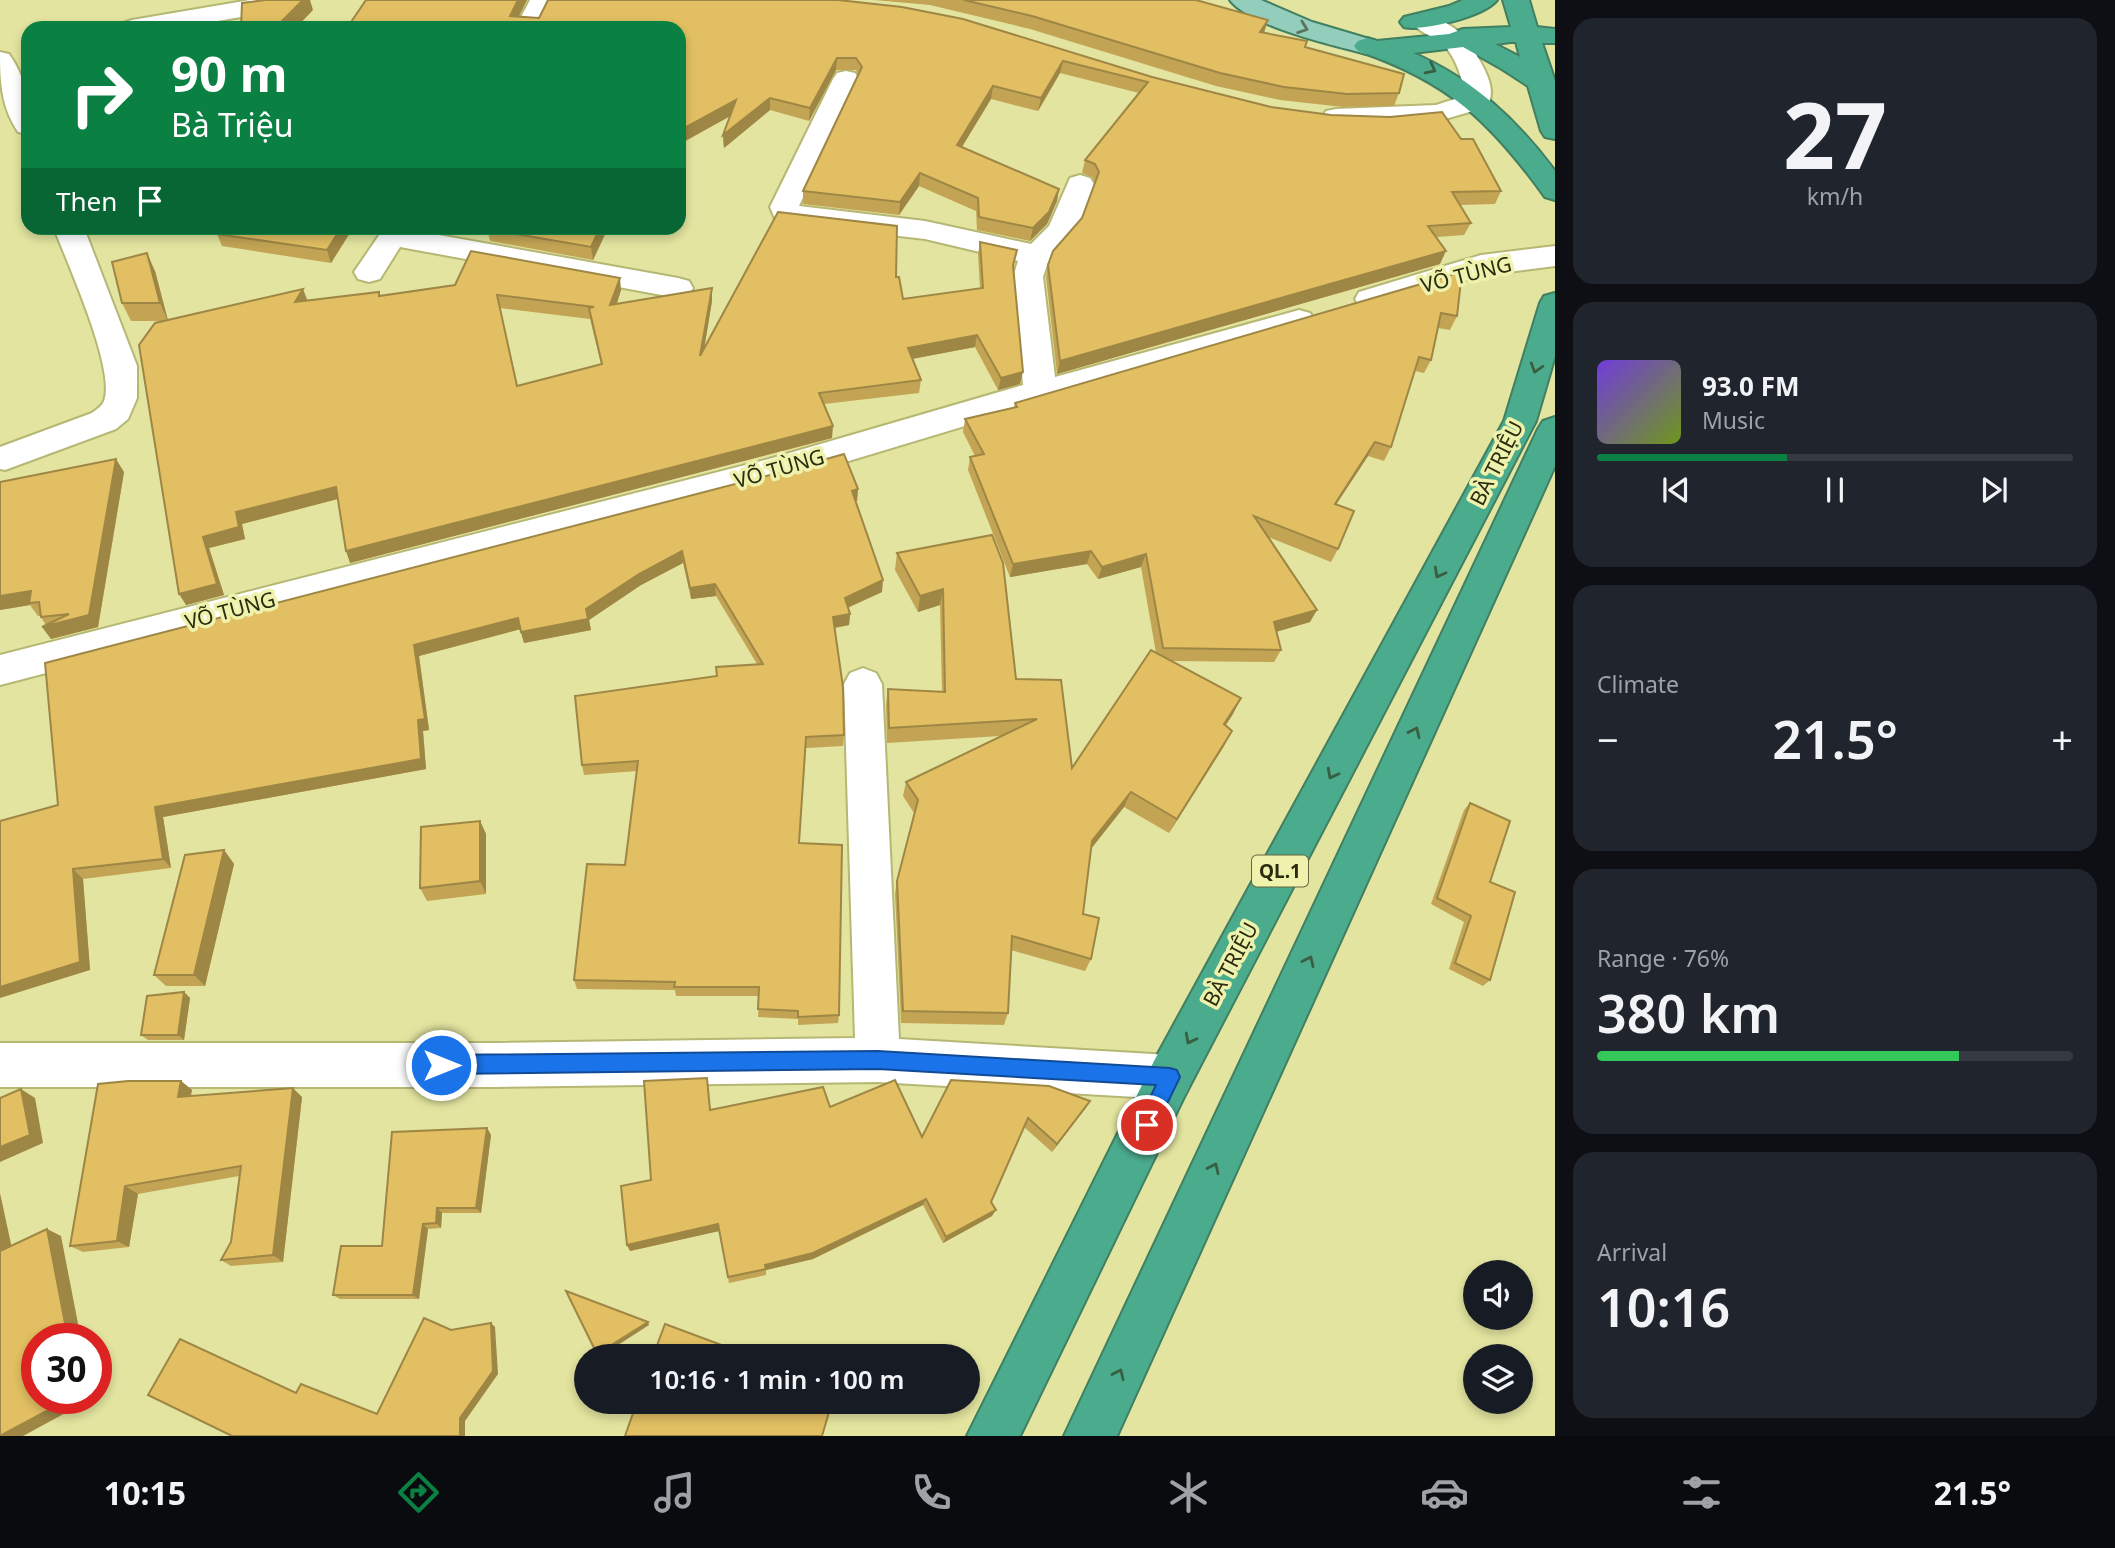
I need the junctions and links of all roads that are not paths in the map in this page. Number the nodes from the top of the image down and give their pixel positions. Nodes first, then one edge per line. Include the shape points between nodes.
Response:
1 (294, 0) edge
2 (543, 0) edge
3 (1243, 0) edge
4 (1288, 0) edge
5 (1484, 0) edge
6 (1516, 0) edge
7 (1531, 0) edge
8 (222, 13) edge
9 (1427, 20) junction
10 (174, 21) edge
11 (532, 21) edge
12 (1524, 32) junction
13 (1365, 35) junction
14 (1554, 39) edge
15 (1461, 40) junction
16 (6, 52) edge
17 (846, 79) dead end
18 (1549, 90) edge
19 (1476, 101) junction
20 (21, 103) edge
21 (1314, 115) edge
22 (1555, 131) edge
23 (1080, 184) dead end
24 (1555, 191) edge
25 (72, 235) edge
26 (394, 235) edge
27 (411, 235) edge
28 (1555, 256) edge
29 (1034, 258) junction
30 (369, 272) dead end
31 (678, 288) dead end
32 (1555, 303) edge
33 (1040, 391) junction
34 (1555, 429) edge
35 (5, 458) dead end
36 (0, 670) edge
37 (863, 684) dead end
38 (878, 1060) junction
39 (0, 1065) edge
40 (1170, 1077) junction
41 (993, 1436) edge
42 (1090, 1436) edge

1 - 8 street
2 - 11 street
3 -> 13 main road via 1314,33
4 - 13 main road
5 - 9 highway
6 - 12 highway
7 - 14 highway
8 - 10 street
9 - 13 highway via 1388,25
9 - 15 street
12 - 14 highway
12 - 15 highway
12 - 18 highway
13 - 15 highway via 1399,47
13 -> 19 highway via 1441,74
15 - 18 highway via 1499,55
15 - 19 street via 1477,82
16 - 20 street
17 - 29 street via 784,207 786,214 925,230 1013,247
18 - 22 highway
19 - 21 street via 1438,113 1398,117
19 - 24 highway via 1498,120
23 - 29 street via 1062,230
25 - 35 street via 121,366 121,398 116,411 104,421
26 - 30 street
27 - 31 street
28 - 33 street, VÕ TÙNG via 1481,265
29 - 33 street via 1028,277
32 -> 40 highway, BÀ TRIỆU / QL.1 via 1520,421
33 - 36 street, VÕ TÙNG via 769,472
42 -> 34 highway, BÀ TRIỆU
37 - 38 street
38 - 39 street
38 - 40 street
40 - 41 highway, BÀ TRIỆU / QL.1

